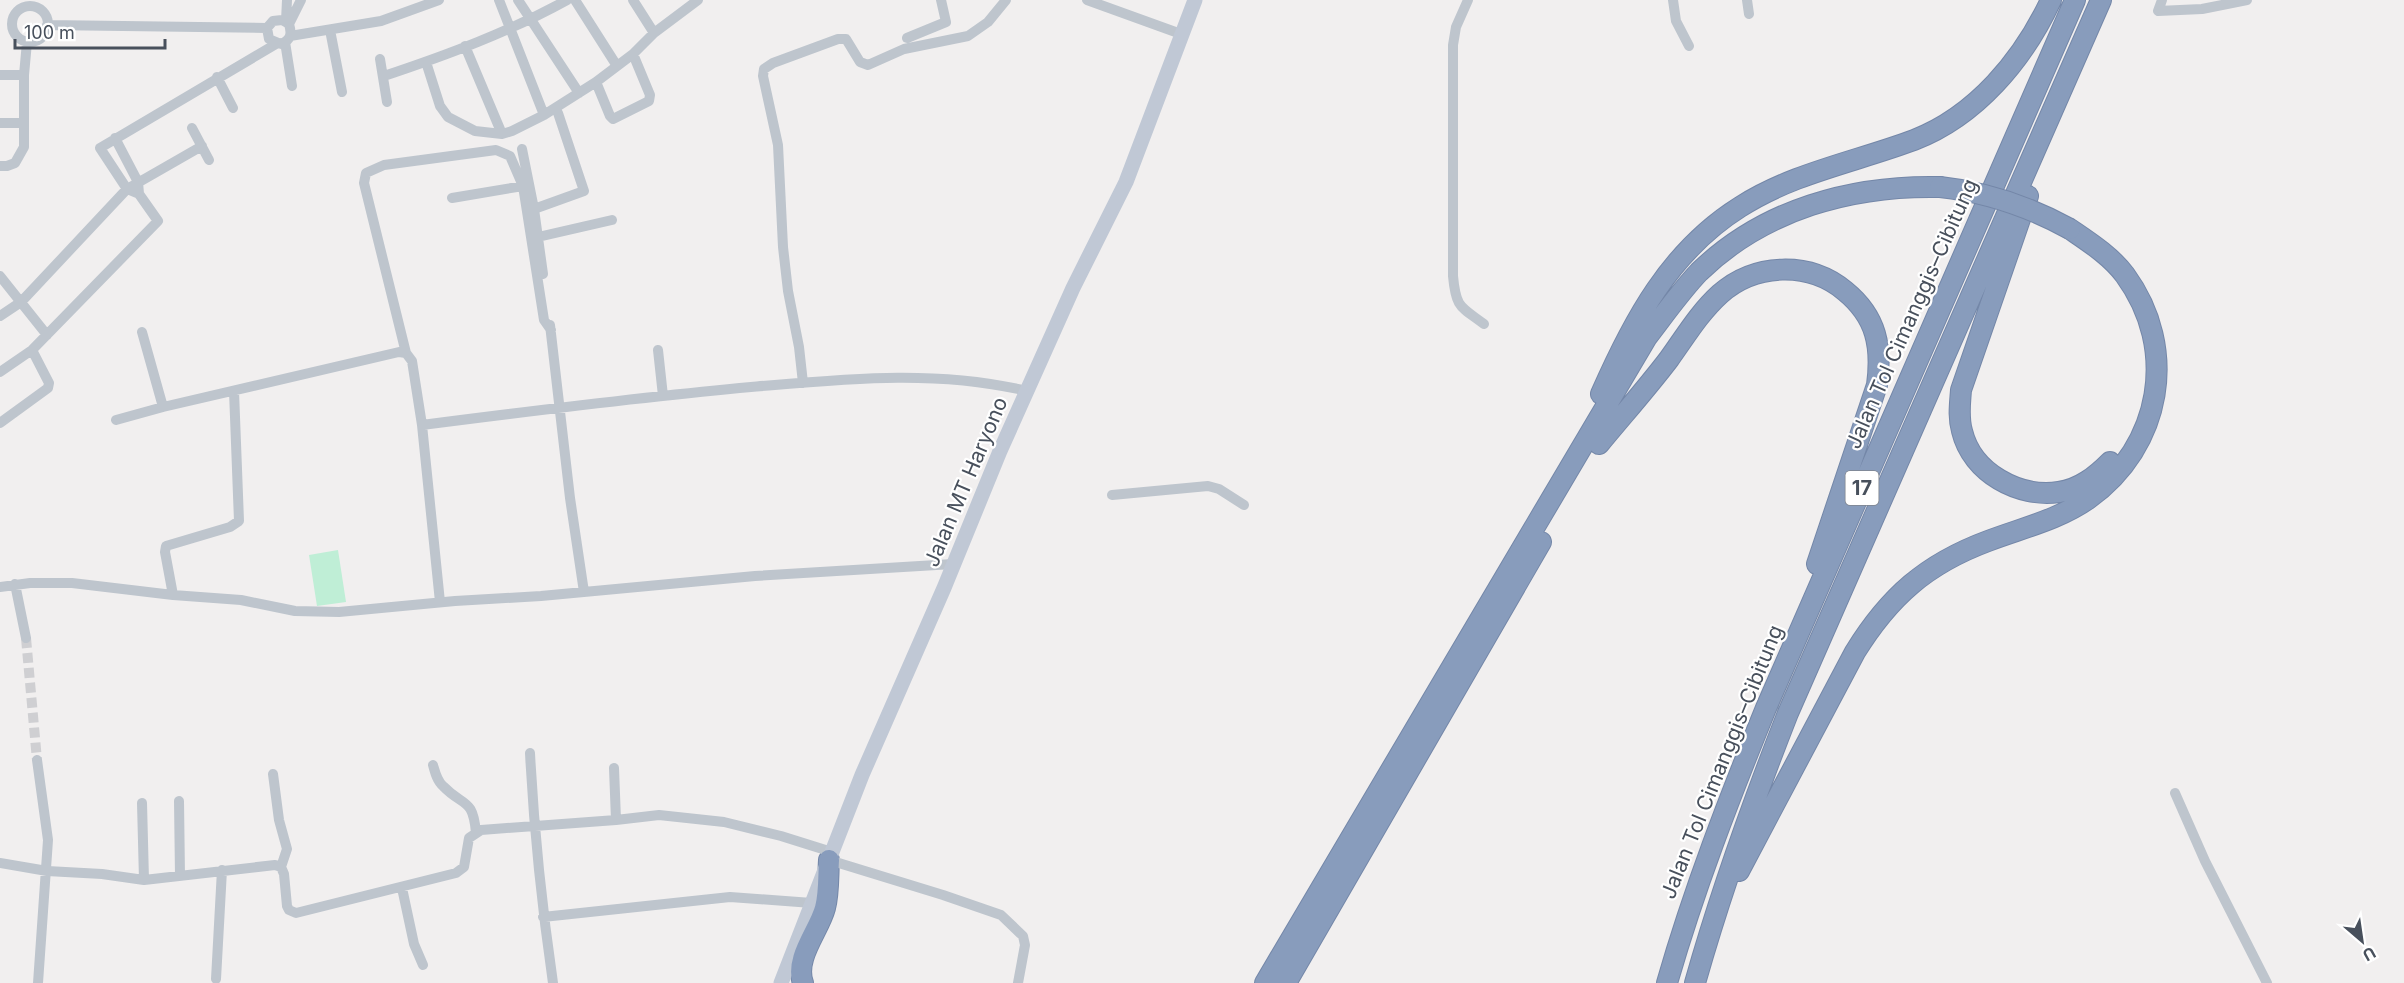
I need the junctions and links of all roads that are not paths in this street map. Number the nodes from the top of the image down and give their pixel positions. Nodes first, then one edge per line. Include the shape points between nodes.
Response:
1 (287, 0) edge
2 (302, 0) edge
3 (439, 0) edge
4 (499, 0) edge
5 (518, 0) edge
6 (567, 0) edge
7 (575, 0) edge
8 (633, 0) edge
9 (941, 0) edge
10 (1006, 0) edge
11 (1087, 0) edge
12 (1195, 0) edge
13 (1468, 0) edge
14 (1672, 0) edge
15 (1747, 0) edge
16 (2051, 0) edge
17 (2075, 0) edge
18 (2101, 0) edge
19 (2163, 0) edge
20 (2247, 0) edge
21 (691, 2) edge
22 (29, 3) edge
23 (1749, 14) dead end
24 (532, 19) junction
25 (0, 22) edge
26 (12, 23) junction
27 (287, 23) junction
28 (47, 26) junction
29 (267, 28) junction
30 (511, 29) junction
31 (330, 30) junction
32 (654, 33) junction
33 (1181, 34) junction
34 (907, 38) dead end
35 (284, 41) junction
36 (27, 42) junction
37 (465, 46) junction
38 (1689, 46) dead end
39 (633, 54) junction
40 (380, 59) dead end
41 (426, 62) junction
42 (617, 66) junction
43 (0, 75) edge
44 (24, 75) junction
45 (384, 76) junction
46 (217, 77) junction
47 (596, 82) junction
48 (292, 86) dead end
49 (342, 92) dead end
50 (579, 93) junction
51 (2060, 96) junction
52 (387, 102) dead end
53 (232, 108) dead end
54 (558, 113) dead end
55 (544, 115) junction
56 (0, 123) edge
57 (23, 123) junction
58 (192, 129) dead end
59 (502, 134) junction
60 (116, 138) junction
61 (202, 146) junction
62 (522, 149) dead end
63 (209, 160) dead end
64 (0, 166) edge
65 (138, 182) junction
66 (523, 186) junction
67 (127, 189) junction
68 (1939, 193) junction
69 (139, 194) junction
70 (452, 198) dead end
71 (534, 209) junction
72 (612, 220) dead end
73 (2065, 233) junction
74 (538, 237) junction
75 (0, 276) edge
76 (21, 302) junction
77 (0, 316) edge
78 (1484, 324) dead end
79 (551, 330) junction
80 (142, 332) dead end
81 (46, 335) junction
82 (32, 350) junction
83 (658, 350) dead end
84 (406, 353) junction
85 (0, 372) edge
86 (803, 383) junction
87 (234, 391) junction
88 (1027, 391) junction
89 (663, 396) junction
90 (163, 407) junction
91 (558, 407) junction
92 (116, 420) dead end
93 (0, 423) edge
94 (422, 425) junction
95 (1599, 444) junction
96 (1560, 484) junction
97 (1112, 495) dead end
98 (1244, 505) dead end
99 (953, 564) junction
100 (15, 584) junction
101 (0, 587) edge
102 (584, 592) junction
103 (172, 595) junction
104 (440, 602) junction
105 (26, 638) tunnel mouth
106 (1766, 708) junction
107 (530, 753) dead end
108 (37, 760) tunnel mouth
109 (433, 765) dead end
110 (614, 768) dead end
111 (273, 774) dead end
112 (2175, 793) dead end
113 (179, 801) dead end
114 (142, 802) dead end
115 (616, 820) junction
116 (534, 826) junction
117 (477, 833) junction
118 (830, 856) junction
119 (0, 863) edge
120 (281, 867) junction
121 (222, 870) junction
122 (47, 872) junction
123 (180, 876) junction
124 (144, 880) junction
125 (402, 888) junction
126 (812, 903) junction
127 (543, 916) junction
128 (1713, 917) junction
129 (423, 965) dead end
130 (216, 980) dead end
131 (38, 983) edge
132 (553, 983) edge
133 (781, 983) edge
134 (803, 983) edge
135 (1018, 983) edge
136 (1265, 983) edge
137 (1286, 983) edge
138 (1666, 983) edge
139 (1695, 983) edge
140 (2267, 983) edge

1 - 27 street
2 - 27 street
3 - 31 street via 381,21
4 - 30 street
5 - 24 street
6 - 24 street
7 - 42 street
8 - 32 street
9 - 34 street via 946,22
10 - 86 street via 988,22 968,36 904,49 868,64 860,62 844,38 764,69 778,145 783,247
11 - 33 street
12 - 33 main road, Jalan MT Haryono
13 - 78 street via 1453,45 1453,276 1460,306
14 - 38 street via 1676,21
15 - 23 street
16 - 96 highway via 2022,51 1999,80 1946,125 1770,190 1739,207 1685,252 1641,311
17 - 106 highway, Jalan Tol Cimanggis–Cibitung / 17
18 - 51 highway, Jalan Tol Cimanggis–Cibitung / 17
19 - 20 street via 2158,11 2202,9
21 - 32 street
22 - 26 street via 15,13
22 - 28 street via 42,12
24 - 30 street
24 - 50 street
25 - 26 street
26 - 36 street via 17,37
27 - 29 street via 273,21
27 - 35 street
28 - 29 street
28 - 36 street via 40,38
29 - 35 street via 269,39
30 - 37 street
30 - 55 street
31 - 35 street
31 - 49 street
32 - 39 street
33 - 88 main road, Jalan MT Haryono via 1126,182
35 - 46 street
35 - 48 street
36 - 44 street
37 - 41 street
37 - 59 street
39 - 42 street
39 - 47 street via 649,100 613,119
40 - 45 street
41 - 45 street
41 - 59 street via 440,106 448,117 475,131
42 - 47 street
43 - 44 street
44 - 57 street
45 - 52 street
46 - 53 street
46 - 60 street
47 - 50 street
50 - 55 street
51 - 73 highway via 1961,390 1959,412 1962,433 1982,466 2001,481 2042,493 2061,492 2099,473 2128,435 2139,412 2145,385 2139,328 2128,301 2112,279
51 - 128 highway, Jalan Tol Cimanggis–Cibitung / 17 via 1788,713
54 - 71 street via 584,192
55 - 59 street
56 - 57 street
57 - 64 street via 24,147 15,163
58 - 61 street
60 - 65 street
60 - 67 street via 100,151
61 - 63 street
61 - 65 street
62 - 71 street
65 - 67 street
65 - 69 street
66 - 70 street
66 - 79 street via 544,320
66 - 84 street via 510,156 496,150 384,165 366,173 364,183
67 - 69 street
67 - 76 street
68 - 73 highway
68 - 95 highway via 1866,202 1825,213 1778,232 1740,255 1684,306
68 - 96 highway via 1903,186 1823,200 1773,220 1732,245 1700,272 1647,337
69 - 81 street via 158,221
71 - 74 street
72 - 74 street
73 - 128 highway via 2100,250 2124,273 2140,297 2151,325 2158,358 2156,388 2150,420 2138,444 2124,467 2079,504 1960,554 1908,585 1890,603 1855,652
74 - 79 street
75 - 76 street
76 - 77 street
76 - 81 street
79 - 91 street
80 - 90 street
81 - 82 street
82 - 85 street
82 - 93 street via 48,388
83 - 89 street
84 - 87 street
84 - 94 street via 412,361
86 - 88 street via 926,376 974,380
86 - 89 street
87 - 90 street
87 - 103 street via 239,521 166,546
88 - 99 main road, Jalan MT Haryono
89 - 91 street
90 - 92 street
91 - 94 street
91 - 102 street
94 - 104 street
95 - 106 highway via 1697,318 1720,294 1742,280 1768,271 1816,274 1838,285 1868,315 1880,361 1877,385
95 - 137 highway
96 - 136 highway
97 - 98 street via 1208,486
99 - 102 street via 755,576
99 - 118 main road, Jalan MT Haryono
100 - 101 street
100 - 103 street via 72,583
100 - 105 street
102 - 104 street
103 - 104 street via 242,600 295,611 381,609
106 - 138 highway, Jalan Tol Cimanggis–Cibitung / 17 via 1688,909
107 - 116 street
108 - 122 street via 48,840
109 - 117 street via 441,785 473,810
110 - 115 street
111 - 120 street via 287,849
112 - 140 street
113 - 123 street
114 - 124 street
115 - 116 street
115 - 118 street via 659,815 724,822 781,836
116 - 117 street
116 - 127 street
117 - 125 street via 467,842 461,870
118 - 126 main road, Jalan MT Haryono
118 - 134 highway via 825,907 803,960
118 - 135 street via 1000,915 1023,936
119 - 122 street
120 - 121 street
120 - 125 street via 287,906 296,913
121 - 123 street
121 - 130 street
122 - 124 street
122 - 131 street
123 - 124 street
125 - 129 street via 414,944
126 - 127 street via 730,897
126 - 133 main road, Jalan MT Haryono
127 - 132 street
128 - 139 highway, Jalan Tol Cimanggis–Cibitung / 17

